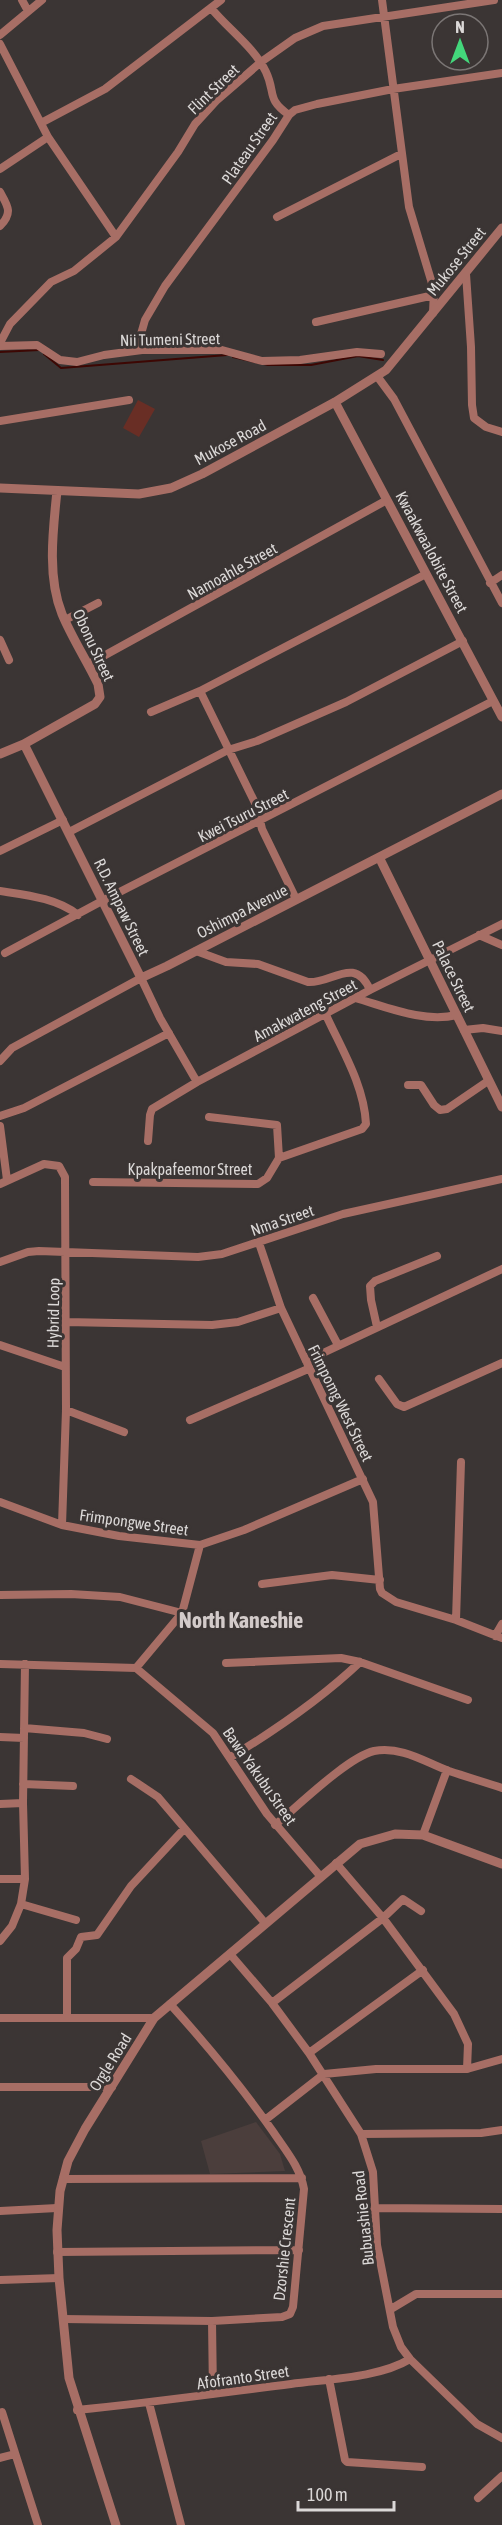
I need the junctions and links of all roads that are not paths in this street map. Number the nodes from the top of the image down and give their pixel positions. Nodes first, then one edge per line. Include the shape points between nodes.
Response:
1 (22, 0) edge
2 (42, 0) edge
3 (382, 0) edge
4 (494, 0) edge
5 (216, 3) edge
6 (28, 11) junction
7 (384, 16) junction
8 (0, 35) edge
9 (0, 44) edge
10 (261, 62) junction
11 (502, 73) edge
12 (393, 88) junction
13 (289, 115) junction
14 (40, 123) junction
15 (48, 138) junction
16 (401, 153) junction
17 (0, 169) edge
18 (0, 192) edge
19 (277, 217) dead end
20 (0, 226) edge
21 (502, 228) edge
22 (116, 237) junction
23 (466, 274) junction
24 (435, 295) junction
25 (434, 313) junction
26 (316, 321) dead end
27 (0, 344) edge
28 (142, 350) junction
29 (381, 354) dead end
30 (377, 376) junction
31 (129, 400) dead end
32 (335, 402) junction
33 (0, 421) edge
34 (502, 432) edge
35 (0, 488) edge
36 (57, 491) junction
37 (387, 500) junction
38 (426, 574) junction
39 (502, 575) edge
40 (490, 583) junction
41 (98, 603) dead end
42 (502, 603) edge
43 (65, 620) junction
44 (0, 640) edge
45 (463, 642) junction
46 (9, 660) dead end
47 (88, 664) junction
48 (200, 691) junction
49 (493, 701) junction
50 (151, 712) dead end
51 (502, 717) edge
52 (24, 744) junction
53 (228, 750) junction
54 (0, 754) edge
55 (502, 794) edge
56 (63, 819) junction
57 (261, 821) junction
58 (69, 832) junction
59 (0, 851) edge
60 (379, 857) junction
61 (0, 891) edge
62 (296, 899) junction
63 (102, 902) junction
64 (78, 915) junction
65 (502, 924) edge
66 (479, 935) junction
67 (502, 945) edge
68 (196, 951) junction
69 (6, 953) dead end
70 (430, 960) junction
71 (141, 978) junction
72 (370, 990) junction
73 (354, 999) junction
74 (326, 1015) junction
75 (457, 1015) junction
76 (464, 1030) junction
77 (502, 1031) edge
78 (169, 1033) junction
79 (0, 1060) edge
80 (488, 1081) junction
81 (197, 1082) junction
82 (408, 1085) dead end
83 (502, 1107) edge
84 (0, 1116) edge
85 (209, 1117) dead end
86 (0, 1126) edge
87 (148, 1141) dead end
88 (279, 1158) junction
89 (502, 1179) edge
90 (4, 1182) edge
91 (93, 1182) dead end
92 (259, 1243) junction
93 (67, 1251) junction
94 (437, 1256) dead end
95 (0, 1262) edge
96 (502, 1269) edge
97 (313, 1298) dead end
98 (281, 1308) junction
99 (66, 1322) junction
100 (377, 1327) junction
101 (0, 1345) edge
102 (338, 1345) junction
103 (502, 1363) edge
104 (307, 1365) junction
105 (65, 1366) junction
106 (379, 1379) dead end
107 (66, 1410) junction
108 (190, 1420) dead end
109 (124, 1432) dead end
110 (461, 1462) dead end
111 (363, 1479) junction
112 (0, 1502) edge
113 (62, 1525) junction
114 (200, 1545) junction
115 (380, 1580) junction
116 (262, 1584) dead end
117 (0, 1595) edge
118 (182, 1613) junction
119 (456, 1620) junction
120 (502, 1624) edge
121 (499, 1637) edge
122 (360, 1662) junction
123 (0, 1664) edge
124 (25, 1664) junction
125 (226, 1664) dead end
126 (135, 1668) junction
127 (468, 1700) dead end
128 (24, 1728) junction
129 (0, 1737) edge
130 (24, 1738) junction
131 (107, 1739) dead end
132 (231, 1757) junction
133 (447, 1770) junction
134 (131, 1779) dead end
135 (23, 1784) junction
136 (74, 1786) dead end
137 (502, 1788) edge
138 (23, 1803) junction
139 (0, 1804) edge
140 (275, 1825) junction
141 (184, 1828) junction
142 (423, 1835) junction
143 (336, 1863) junction
144 (502, 1864) edge
145 (321, 1877) junction
146 (0, 1879) edge
147 (25, 1879) junction
148 (21, 1904) junction
149 (421, 1911) dead end
150 (383, 1918) junction
151 (76, 1920) dead end
152 (265, 1923) junction
153 (0, 1941) edge
154 (230, 1954) junction
155 (423, 1970) junction
156 (272, 2003) junction
157 (170, 2004) junction
158 (0, 2018) edge
159 (67, 2018) junction
160 (154, 2018) junction
161 (309, 2053) junction
162 (502, 2059) edge
163 (467, 2069) junction
164 (324, 2074) junction
165 (0, 2087) edge
166 (112, 2087) junction
167 (265, 2120) junction
168 (502, 2130) edge
169 (361, 2134) junction
170 (302, 2178) junction
171 (63, 2179) junction
172 (57, 2208) junction
173 (374, 2208) junction
174 (502, 2209) edge
175 (0, 2211) edge
176 (299, 2250) junction
177 (57, 2252) junction
178 (59, 2278) junction
179 (0, 2280) edge
180 (502, 2294) edge
181 (391, 2309) junction
182 (63, 2319) junction
183 (212, 2321) junction
184 (410, 2359) junction
185 (329, 2379) junction
186 (213, 2394) junction
187 (149, 2403) junction
188 (77, 2410) junction
189 (2, 2412) dead end
190 (502, 2438) edge
191 (15, 2454) junction
192 (0, 2458) edge
193 (422, 2467) dead end
194 (502, 2476) edge
195 (478, 2498) dead end
196 (38, 2525) edge
197 (116, 2525) edge
198 (181, 2525) edge

1 - 6 street
2 - 6 street
3 - 7 street
4 - 7 street, Flint Street
5 - 10 street
5 - 14 street via 105,89
6 - 8 street
7 - 10 street, Flint Street via 323,26 295,38
7 - 12 street
9 - 14 street
10 - 13 street via 274,102
10 - 22 street, Flint Street via 195,124
11 - 12 street, Plateau Street
12 - 13 street, Plateau Street via 317,104
12 - 16 street
13 - 28 street, Plateau Street via 165,286 145,320
14 - 15 street
15 - 17 street
15 - 22 street
16 - 19 street
16 - 24 street via 409,207
18 - 20 street via 9,213
21 - 23 street, Mukose Street
22 - 27 street, Flint Street via 74,271 51,282 10,324
23 - 25 street, Mukose Street
23 - 34 street via 474,418
24 - 25 street
24 - 26 street
25 - 30 street, Mukose Road via 393,363
27 - 28 street, Nii Tumeni Street via 37,345 60,360 77,363
28 - 29 street, Nii Tumeni Street via 222,350 262,361 357,352
30 - 32 street, Mukose Road
30 - 40 street via 394,399
31 - 33 street
32 - 36 street, Mukose Road via 171,488 139,494
32 - 37 street, Kwaakwaalobite Street
35 - 36 street, Mukose Road
36 - 43 street, Obonu Street via 54,569
37 - 38 street, Kwaakwaalobite Street
37 - 47 street, Namoahle Street
38 - 45 street, Kwaakwaalobite Street
38 - 48 street
39 - 40 street
40 - 42 street
41 - 43 street
43 - 47 street, Obonu Street
44 - 46 street
45 - 49 street, Kwaakwaalobite Street
45 - 53 street via 346,702
47 - 52 street, Obonu Street via 99,688 99,701
48 - 50 street
48 - 53 street
49 - 51 street, Kwaakwaalobite Street
49 - 57 street, Kwei Tsuru Street
52 - 54 street, Obonu Street
52 - 56 street, R.D. Ampaw Street
53 - 57 street
53 - 58 street
55 - 60 street, Oshimpa Avenue
56 - 58 street, R.D. Ampaw Street
56 - 59 street
57 - 62 street
57 - 63 street, Kwei Tsuru Street
58 - 63 street, R.D. Ampaw Street
60 - 62 street, Oshimpa Avenue
60 - 70 street, Palace Street
61 - 64 street via 46,900
62 - 68 street, Oshimpa Avenue
63 - 64 street, Kwei Tsuru Street
63 - 71 street, R.D. Ampaw Street
64 - 69 street, Kwei Tsuru Street
65 - 66 street, Amakwateng Street
66 - 67 street
66 - 70 street, Amakwateng Street
68 - 71 street, Oshimpa Avenue
68 - 72 street via 217,960 258,964 314,983 342,973 355,974
70 - 72 street, Amakwateng Street
70 - 75 street, Palace Street
71 - 78 street, R.D. Ampaw Street
71 - 79 street, Oshimpa Avenue via 12,1048
72 - 73 street, Amakwateng Street
73 - 74 street, Amakwateng Street
73 - 75 street via 417,1015
74 - 81 street, Amakwateng Street
74 - 88 street via 361,1091 366,1124 351,1134
75 - 76 street, Palace Street
76 - 77 street
76 - 80 street, Palace Street
78 - 81 street, R.D. Ampaw Street
78 - 84 street via 24,1108
80 - 82 street via 440,1110 421,1085
80 - 83 street, Palace Street
81 - 87 street, Amakwateng Street via 150,1112
85 - 88 street via 277,1125
86 - 90 street
88 - 91 street, Kpakpafeemor Street via 267,1178 258,1184
89 - 92 street, Nma Street via 343,1214
90 - 93 street, Hybrid Loop via 44,1164 63,1170
92 - 93 street, Nma Street via 198,1257
92 - 98 street, Frimpomg West Street
93 - 95 street, Nma Street via 28,1252
93 - 99 street, Hybrid Loop
94 - 100 street via 370,1286
96 - 100 street
97 - 102 street
98 - 99 street via 238,1322 212,1325
98 - 104 street, Frimpomg West Street
99 - 105 street, Hybrid Loop
100 - 102 street
101 - 105 street
102 - 104 street
103 - 106 street via 404,1407 399,1406
104 - 108 street
104 - 111 street, Frimpomg West Street
105 - 107 street, Hybrid Loop
107 - 109 street
107 - 113 street, Hybrid Loop
110 - 119 street
111 - 114 street, Frimpongwe Street
111 - 115 street, Frimpomg West Street via 373,1502
112 - 113 street, Frimpongwe Street
113 - 114 street, Frimpongwe Street
114 - 118 street
115 - 116 street via 332,1575
115 - 119 street via 382,1593 396,1602
117 - 118 street via 120,1597
118 - 126 street
119 - 121 street
120 - 121 street
122 - 125 street via 335,1658
122 - 127 street
122 - 132 street via 330,1690
123 - 124 street
124 - 126 street
124 - 128 street
126 - 132 street, Bawa Yakubu Street via 204,1723
128 - 130 street
128 - 131 street
129 - 130 street
130 - 135 street
132 - 140 street, Bawa Yakubu Street
133 - 137 street
133 - 140 street via 408,1754 373,1752 352,1762
133 - 142 street
134 - 141 street via 158,1797
135 - 136 street
135 - 138 street
138 - 139 street
138 - 147 street
140 - 145 street, Bawa Yakubu Street
141 - 152 street
141 - 159 street via 131,1886 97,1935 81,1937 67,1958
142 - 143 street, Orgle Road via 395,1834 360,1844
142 - 144 street, Orgle Road
143 - 145 street, Orgle Road
143 - 150 street
145 - 152 street, Orgle Road
146 - 147 street
147 - 148 street
148 - 151 street
148 - 153 street via 12,1926
149 - 150 street via 404,1899
150 - 155 street
150 - 156 street
152 - 154 street, Orgle Road
154 - 156 street, Bubuashie Road
154 - 157 street, Orgle Road
155 - 161 street
155 - 163 street via 454,2014 468,2044
156 - 161 street, Bubuashie Road
157 - 160 street, Orgle Road
157 - 167 street, Dzorshie Crescent
158 - 159 street
159 - 160 street
160 - 166 street, Orgle Road
161 - 164 street, Bubuashie Road
162 - 163 street
163 - 164 street via 376,2069
164 - 167 street
164 - 169 street, Bubuashie Road
165 - 166 street
166 - 171 street, Orgle Road via 85,2129
167 - 170 street, Dzorshie Crescent
168 - 169 street
169 - 173 street, Bubuashie Road via 373,2172
170 - 171 street
170 - 176 street, Dzorshie Crescent
171 - 172 street, Orgle Road
172 - 175 street
172 - 177 street, Orgle Road
173 - 174 street
173 - 181 street, Bubuashie Road via 377,2245
176 - 177 street
176 - 183 street, Dzorshie Crescent via 290,2314
177 - 178 street, Orgle Road
178 - 179 street
178 - 182 street, Orgle Road
180 - 181 street via 416,2294
181 - 184 street, Bubuashie Road via 396,2338
182 - 183 street, Dzorshie Crescent
182 - 188 street, Orgle Road via 69,2378
183 - 186 street
184 - 185 street, Afofranto Street via 394,2368
184 - 190 street, Bubuashie Road via 477,2424
185 - 186 street, Afofranto Street
185 - 193 street via 347,2462
186 - 187 street, Afofranto Street
187 - 188 street, Afofranto Street
187 - 198 street
188 - 197 street, Orgle Road
189 - 191 street
191 - 192 street
191 - 196 street
194 - 195 street

